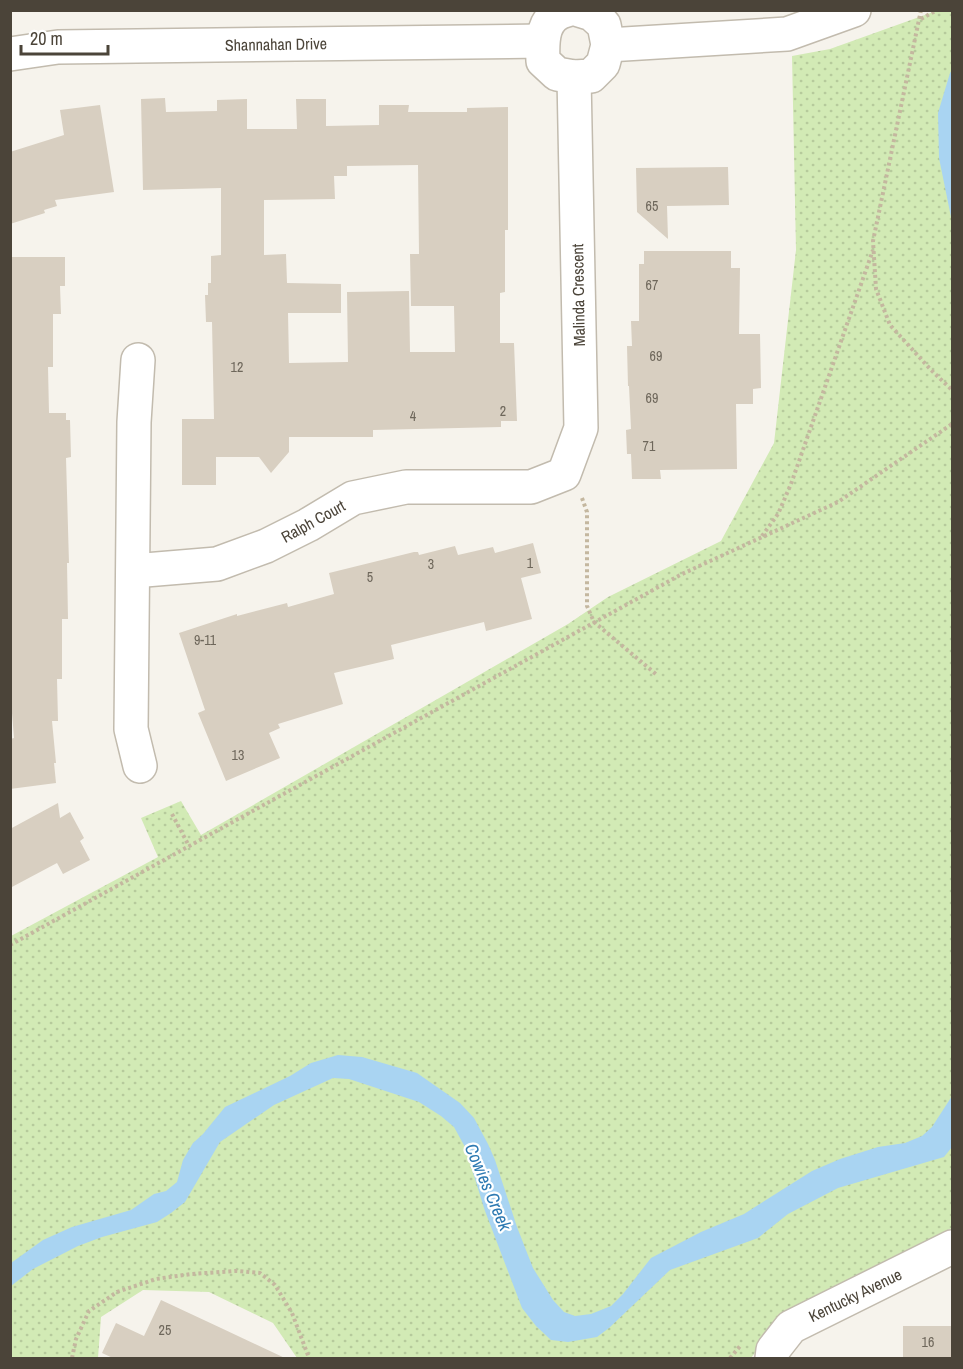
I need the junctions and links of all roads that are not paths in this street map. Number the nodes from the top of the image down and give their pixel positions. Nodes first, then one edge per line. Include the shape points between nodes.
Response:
1 (567, 10) edge
2 (579, 10) edge
3 (854, 10) edge
4 (542, 41) junction
5 (608, 45) junction
6 (10, 54) edge
7 (574, 77) junction
8 (138, 360) dead end
9 (531, 487) joint
10 (133, 571) junction
11 (140, 766) dead end
12 (952, 1247) edge
13 (772, 1359) edge

1 - 4 street via 547,24
2 - 5 street via 592,14 604,25
3 - 5 street via 787,34
4 - 6 street, Shannahan Drive via 58,47
4 - 7 street via 543,62 557,74
5 - 7 street via 603,64 591,76
7 - 9 street, Malinda Crescent via 582,429 564,474
8 - 10 street
9 - 10 street, Ralph Court via 406,487 353,498 266,546 217,564
10 - 11 street via 131,729
12 - 13 street, Kentucky Avenue via 791,1326 773,1350

